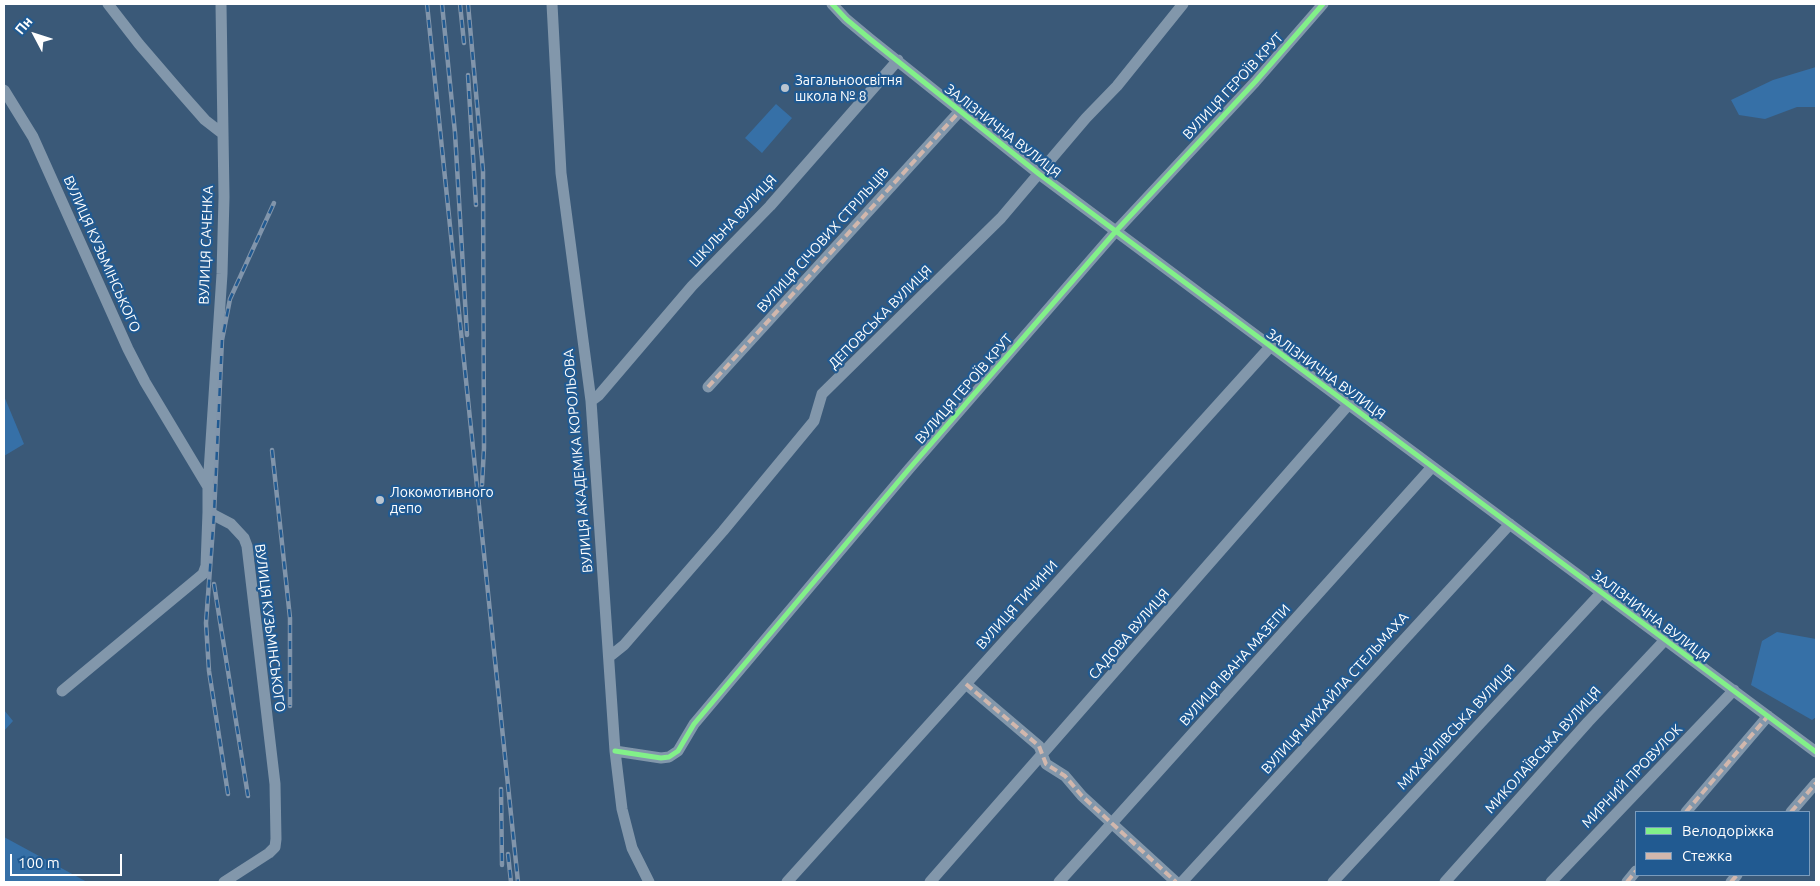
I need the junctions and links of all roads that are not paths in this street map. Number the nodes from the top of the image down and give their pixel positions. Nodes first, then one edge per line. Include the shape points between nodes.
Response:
1 (108, 4) edge
2 (221, 4) edge
3 (552, 4) edge
4 (832, 4) edge
5 (1183, 4) edge
6 (1323, 4) edge
7 (898, 60) junction
8 (4, 90) edge
9 (959, 112) junction
10 (223, 134) junction
11 (1039, 174) junction
12 (1116, 231) junction
13 (1270, 347) junction
14 (708, 387) dead end
15 (591, 401) junction
16 (1348, 404) junction
17 (1432, 467) junction
18 (208, 487) junction
19 (208, 512) junction
20 (1510, 524) junction
21 (1601, 593) junction
22 (1665, 640) junction
23 (609, 657) junction
24 (966, 684) junction
25 (1734, 690) junction
26 (62, 691) dead end
27 (1768, 716) junction
28 (616, 751) junction
29 (1816, 752) edge
30 (1042, 757) junction
31 (1816, 783) edge
32 (1687, 811) edge
33 (1792, 811) edge
34 (1112, 823) junction
35 (1635, 872) edge
36 (224, 882) edge
37 (649, 882) edge
38 (787, 882) edge
39 (930, 882) edge
40 (1058, 882) edge
41 (1176, 882) edge
42 (1182, 882) edge
43 (1334, 882) edge
44 (1445, 882) edge
45 (1552, 882) edge
46 (1627, 882) edge

1 - 10 street via 205,120
2 - 10 street, ВУЛИЦЯ САЧЕНКА
3 - 15 street, ВУЛИЦЯ АКАДЕМІКА КОРОЛЬОВА via 561,173
4 - 7 street, ЗАЛІЗНИЧНА ВУЛИЦЯ
5 - 11 street, ДЕПОВСЬКА ВУЛИЦЯ via 1129,72
6 - 12 street, ВУЛИЦЯ ГЕРОЇВ КРУТ
7 - 9 street, ЗАЛІЗНИЧНА ВУЛИЦЯ
7 - 15 street, ШКІЛЬНА ВУЛИЦЯ via 770,206 692,286
8 - 18 street, ВУЛИЦЯ КУЗЬМІНСЬКОГО via 33,137 132,357
9 - 11 street, ЗАЛІЗНИЧНА ВУЛИЦЯ
9 - 14 street, ВУЛИЦЯ СІЧОВИХ СТРІЛЬЦІВ
10 - 18 street, ВУЛИЦЯ САЧЕНКА via 222,274
11 - 12 street, ЗАЛІЗНИЧНА ВУЛИЦЯ
11 - 23 street, ДЕПОВСЬКА ВУЛИЦЯ via 1001,218 822,394 814,421 624,645
12 - 13 street, ЗАЛІЗНИЧНА ВУЛИЦЯ
12 - 28 street, ВУЛИЦЯ ГЕРОЇВ КРУТ via 694,724 678,751 670,757 660,758
13 - 16 street, ЗАЛІЗНИЧНА ВУЛИЦЯ
13 - 24 street, ВУЛИЦЯ ТИЧИНИ
15 - 23 street, ВУЛИЦЯ АКАДЕМІКА КОРОЛЬОВА
16 - 17 street, ЗАЛІЗНИЧНА ВУЛИЦЯ
16 - 30 street, САДОВА ВУЛИЦЯ
17 - 20 street, ЗАЛІЗНИЧНА ВУЛИЦЯ
17 - 34 street, ВУЛИЦЯ ІВАНА МАЗЕПИ
18 - 19 street
19 - 26 street via 206,566 197,580
19 - 36 street, ВУЛИЦЯ КУЗЬМІНСЬКОГО via 238,531 246,546 275,784 275,847
20 - 21 street, ЗАЛІЗНИЧНА ВУЛИЦЯ
20 - 42 street, ВУЛИЦЯ МИХАЙЛА СТЕЛЬМАХА
21 - 22 street, ЗАЛІЗНИЧНА ВУЛИЦЯ
21 - 43 street, МИХАЙЛІВСЬКА ВУЛИЦЯ
22 - 25 street, ЗАЛІЗНИЧНА ВУЛИЦЯ
22 - 44 street, МИКОЛАЇВСЬКА ВУЛИЦЯ
23 - 28 street, ВУЛИЦЯ АКАДЕМІКА КОРОЛЬОВА
24 - 30 street via 1039,746
24 - 38 street, ВУЛИЦЯ ТИЧИНИ
25 - 27 street, ЗАЛІЗНИЧНА ВУЛИЦЯ
25 - 45 street, МИРНИЙ ПРОВУЛОК
27 - 29 street, ЗАЛІЗНИЧНА ВУЛИЦЯ
27 - 32 street
28 - 37 street, ВУЛИЦЯ АКАДЕМІКА КОРОЛЬОВА via 622,809 632,848
30 - 34 street
30 - 39 street, САДОВА ВУЛИЦЯ
31 - 33 street
34 - 40 street, ВУЛИЦЯ ІВАНА МАЗЕПИ
34 - 41 street
35 - 46 street

